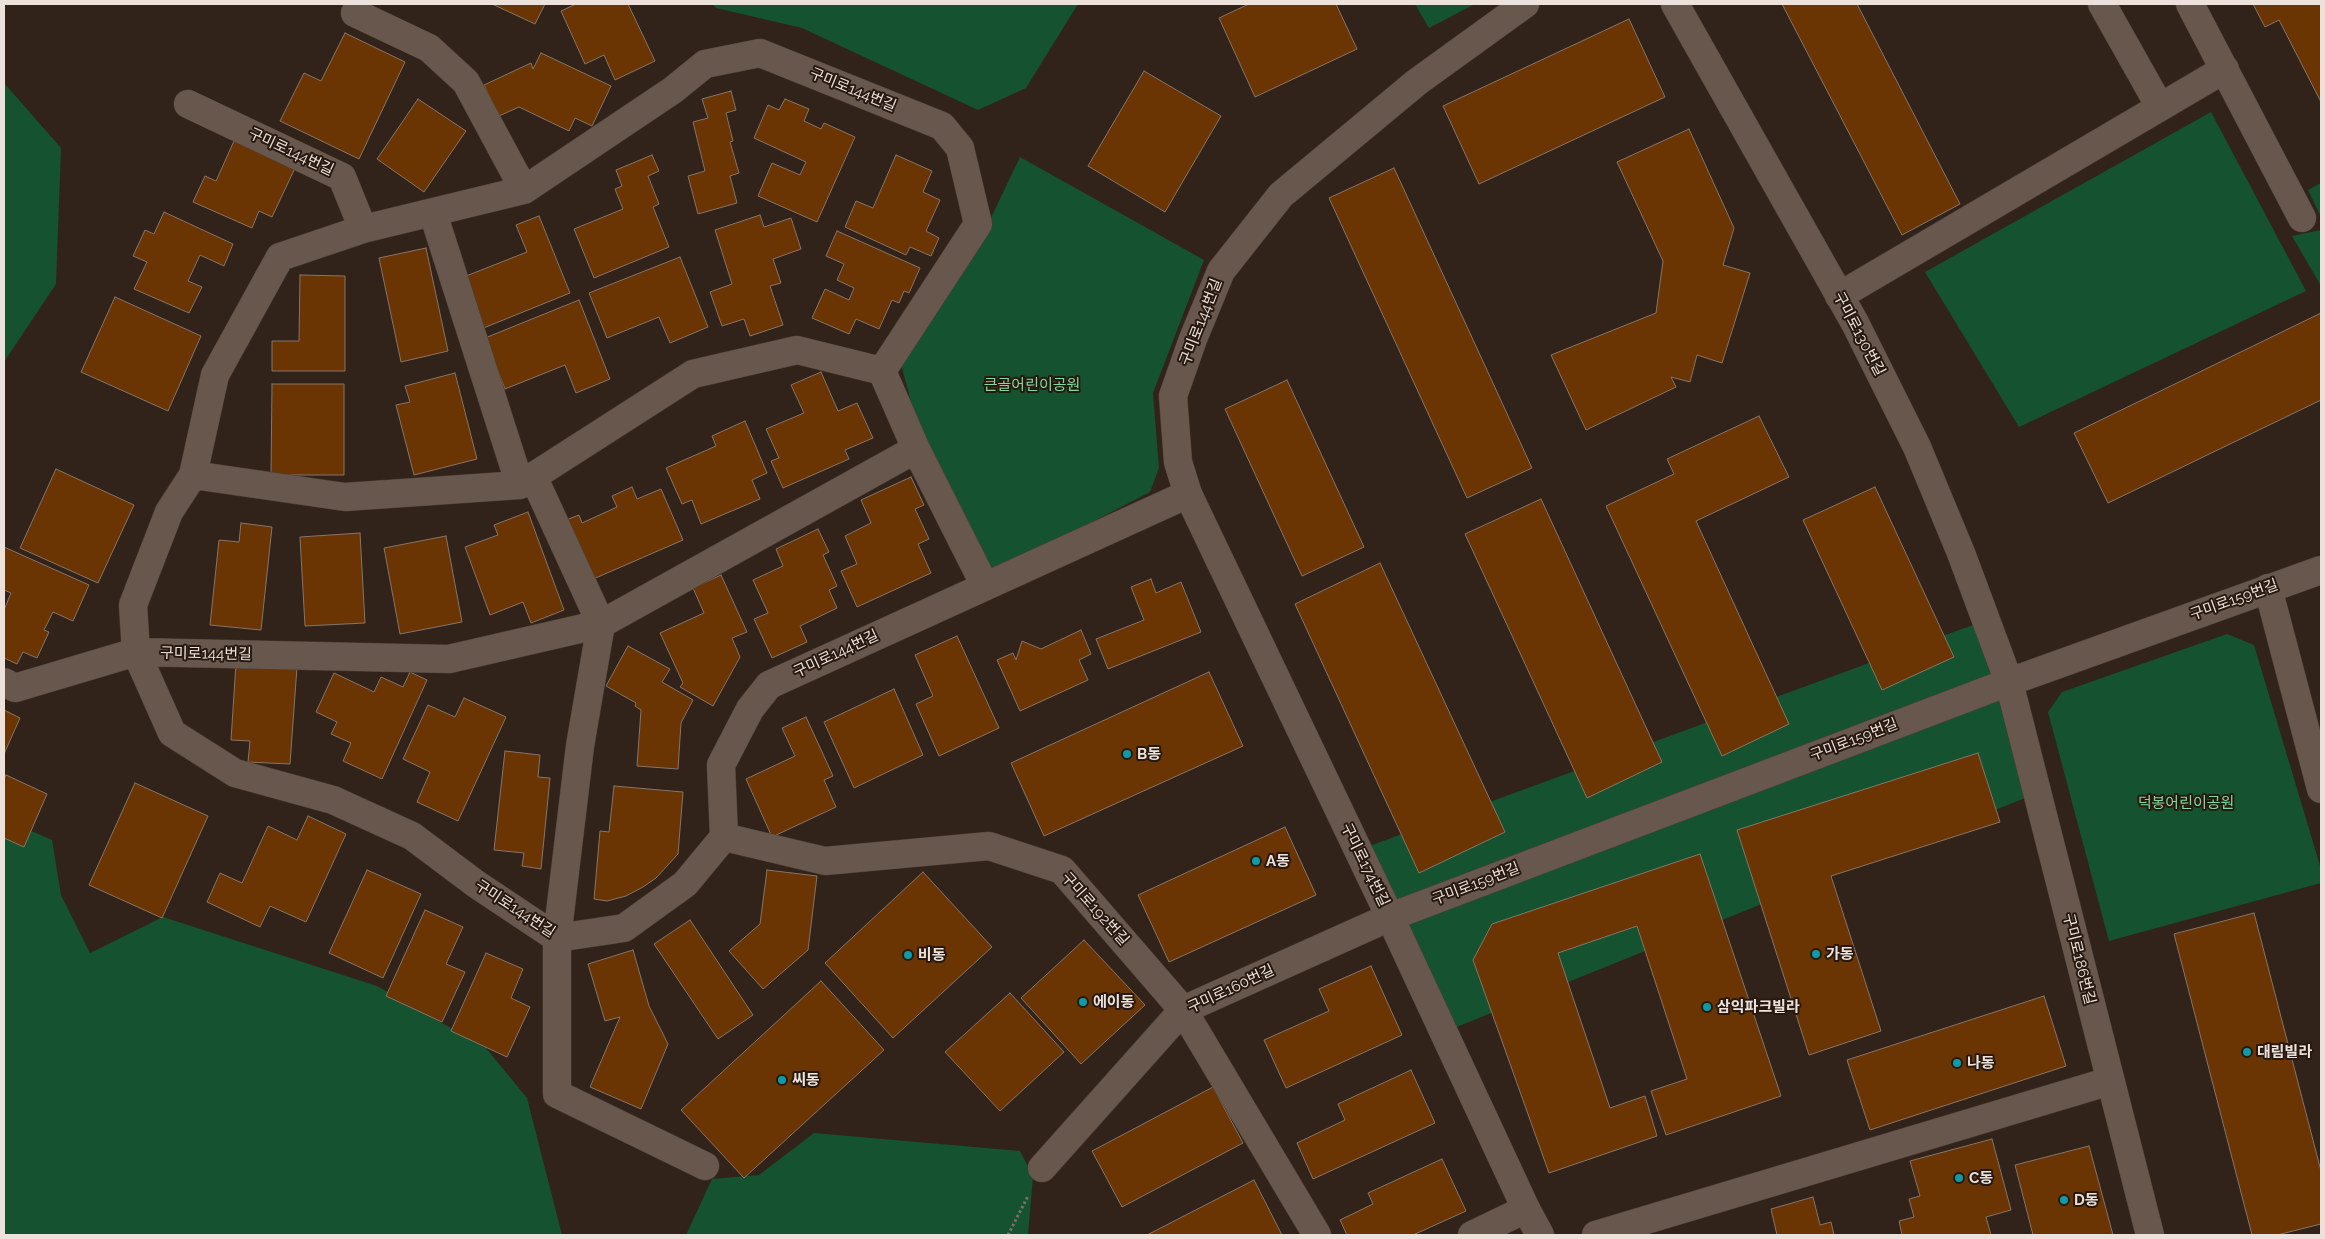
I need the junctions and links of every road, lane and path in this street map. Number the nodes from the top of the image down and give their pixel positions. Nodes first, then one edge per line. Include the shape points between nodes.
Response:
1 (1525, 4) edge
2 (1675, 4) edge
3 (2102, 4) edge
4 (2190, 4) edge
5 (355, 13) dead end
6 (2225, 68) junction
7 (188, 104) dead end
8 (2160, 107) junction
9 (524, 190) junction
10 (433, 213) junction
11 (2302, 218) dead end
12 (363, 229) junction
13 (1839, 296) junction
14 (882, 371) junction
15 (916, 449) junction
16 (193, 475) junction
17 (527, 481) junction
18 (1188, 494) junction
19 (2321, 570) edge
20 (985, 586) junction
21 (2268, 588) junction
22 (601, 624) junction
23 (136, 652) junction
24 (4, 682) edge
25 (2009, 682) junction
26 (2321, 789) edge
27 (724, 836) junction
28 (1390, 917) junction
29 (557, 938) junction
30 (1183, 1010) junction
31 (2110, 1081) junction
32 (705, 1166) dead end
33 (1042, 1168) joint
34 (1526, 1209) junction
35 (1008, 1235) edge
36 (1317, 1235) edge
37 (1472, 1235) edge
38 (1540, 1235) edge
39 (1596, 1235) edge
40 (2150, 1235) edge

1 - 18 street, 구미로144번길 via 1416,82 1281,195 1221,271 1173,396 1178,462
2 - 13 street, 구미로130번길
3 - 8 street
4 - 6 street
5 - 9 street via 429,48 466,82
6 - 8 street
6 - 11 street
7 - 12 street, 구미로144번길 via 342,177
8 - 13 street
9 - 10 street, 구미로144번길
9 - 14 street, 구미로144번길 via 673,90 705,64 760,53 942,126 960,148 978,224
10 - 12 street, 구미로144번길
10 - 17 street
12 - 16 street, 구미로144번길 via 280,256 215,375
13 - 25 street, 구미로130번길 via 1916,447 1961,553
14 - 15 street
14 - 17 street via 797,350 692,374
15 - 20 street
15 - 22 street, 구미로144번길
16 - 17 street via 345,497
16 - 23 street, 구미로144번길 via 169,512 132,605
17 - 22 street
18 - 20 street, 구미로144번길
18 - 28 street, 구미로174번길
19 - 21 street, 구미로159번길
20 - 27 street, 구미로144번길 via 769,685 750,709 721,765
21 - 25 street, 구미로159번길
21 - 26 street
22 - 23 street, 구미로144번길 via 449,659
22 - 29 street via 580,746
23 - 24 street, 구미로144번길 via 15,688
23 - 29 street, 구미로144번길 via 172,733 235,773 333,800 412,836
25 - 28 street, 구미로159번길
25 - 31 street, 구미로186번길
27 - 29 street, 구미로144번길 via 685,884 624,928
27 - 30 street, 구미로192번길 via 825,861 989,846 1062,870
28 - 30 street, 구미로160번길
28 - 34 street, 구미로174번길
29 - 32 street via 557,1094
30 - 33 street, 구미로160번길
30 - 36 street, 구미로192번길
31 - 39 street
31 - 40 street, 구미로186번길
33 - 35 path
34 - 37 street
34 - 38 street, 구미로174번길

